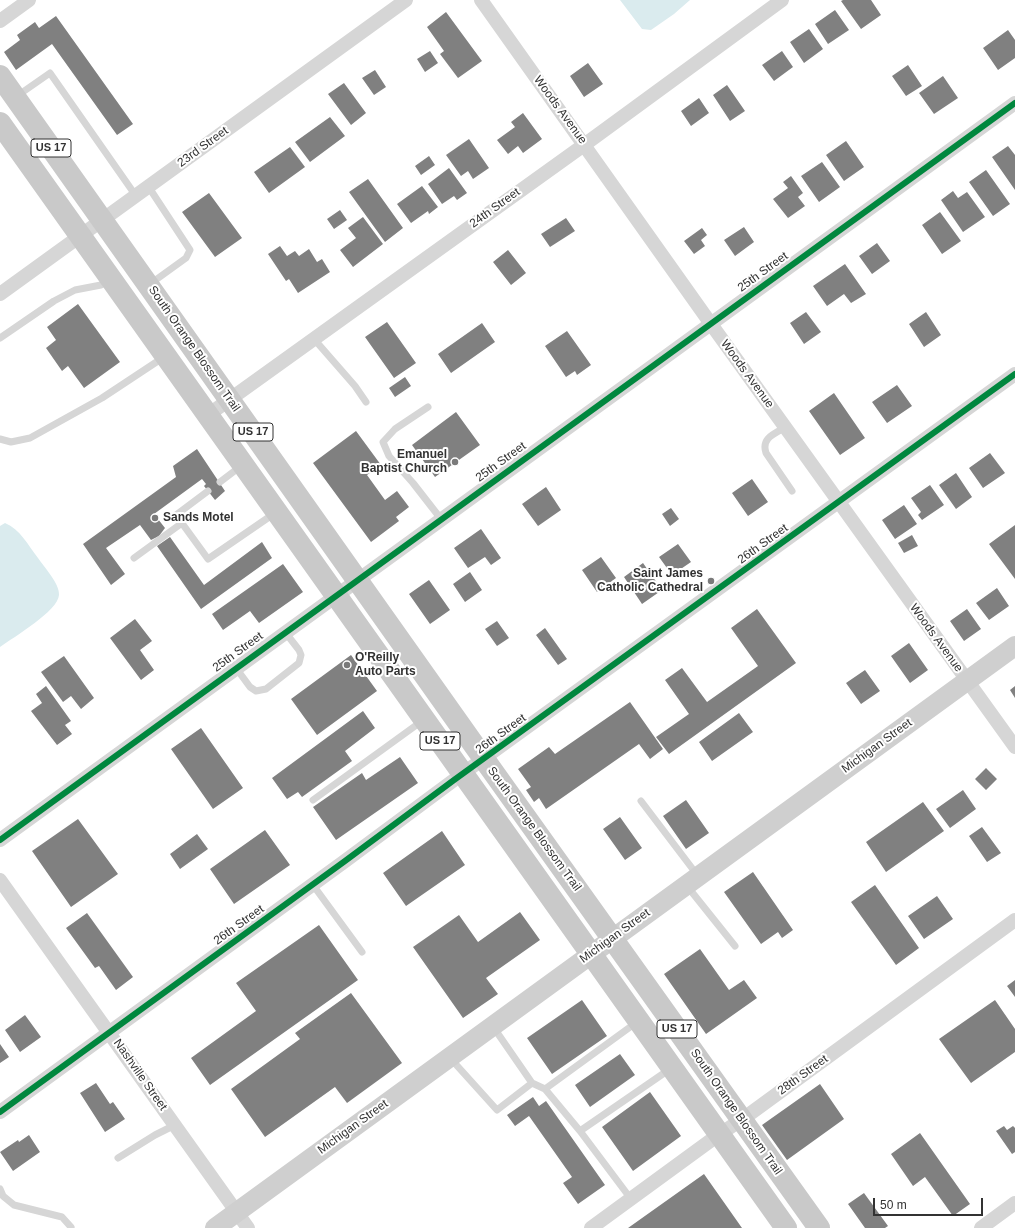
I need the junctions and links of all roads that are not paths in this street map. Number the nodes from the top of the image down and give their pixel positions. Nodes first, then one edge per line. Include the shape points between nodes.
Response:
1 (29, 0) edge
2 (406, 0) edge
3 (481, 0) edge
4 (782, 0) edge
5 (0, 21) edge
6 (0, 76) edge
7 (15, 97) junction
8 (1015, 102) edge
9 (0, 124) edge
10 (584, 144) junction
11 (148, 186) junction
12 (136, 196) junction
13 (102, 219) junction
14 (80, 236) junction
15 (111, 279) junction
16 (149, 285) junction
17 (0, 294) edge
18 (711, 324) junction
19 (0, 338) edge
20 (314, 339) junction
21 (165, 355) junction
22 (1015, 374) edge
23 (230, 399) junction
24 (366, 402) dead end
25 (428, 407) dead end
26 (208, 415) junction
27 (786, 428) junction
28 (0, 439) edge
29 (243, 465) junction
30 (220, 482) dead end
31 (208, 491) dead end
32 (792, 491) dead end
33 (840, 502) junction
34 (277, 512) junction
35 (441, 519) junction
36 (182, 523) junction
37 (134, 558) dead end
38 (358, 580) junction
39 (336, 595) junction
40 (285, 632) junction
41 (1015, 646) edge
42 (236, 668) junction
43 (967, 681) junction
44 (424, 719) junction
45 (1015, 748) edge
46 (484, 759) junction
47 (463, 774) junction
48 (312, 800) dead end
49 (641, 801) dead end
50 (0, 840) edge
51 (0, 880) edge
52 (692, 881) junction
53 (313, 885) junction
54 (1015, 920) edge
55 (613, 938) junction
56 (735, 946) dead end
57 (362, 952) dead end
58 (590, 954) junction
59 (638, 1021) junction
60 (492, 1026) junction
61 (110, 1033) junction
62 (449, 1057) junction
63 (672, 1067) junction
64 (532, 1083) junction
65 (545, 1089) junction
66 (0, 1112) edge
67 (742, 1119) junction
68 (175, 1125) junction
69 (580, 1131) junction
70 (720, 1135) junction
71 (118, 1158) dead end
72 (0, 1189) edge
73 (631, 1199) junction
74 (1015, 1203) edge
75 (237, 1212) junction
76 (71, 1227) dead end
77 (215, 1228) edge
78 (248, 1228) edge
79 (591, 1228) edge
80 (786, 1228) edge
81 (819, 1228) edge
82 (981, 1228) edge

1 - 5 street
2 - 11 street, 23rd Street
3 - 10 street, Woods Avenue
4 - 10 street, 24th Street
6 - 7 main road, South Orange Blossom Trail / US 17
7 - 12 lane via 50,73
7 - 13 main road, South Orange Blossom Trail / US 17
8 - 18 street, 25th Street
9 - 14 main road, South Orange Blossom Trail / US 17
10 - 18 street, Woods Avenue
10 - 20 street, 24th Street
11 - 12 street, 23rd Street
11 - 16 lane via 190,250 186,258
12 - 13 street, 23rd Street
13 - 14 street, 23rd Street
13 - 16 main road, South Orange Blossom Trail / US 17
14 - 15 main road, South Orange Blossom Trail / US 17
14 - 17 street, 23rd Street
15 - 19 lane via 101,285 75,290 54,301
15 - 21 main road, South Orange Blossom Trail / US 17
16 - 23 main road, South Orange Blossom Trail / US 17
18 - 27 street, Woods Avenue
18 - 35 street, 25th Street
20 - 23 street, 24th Street
20 - 24 lane
21 - 26 main road, South Orange Blossom Trail / US 17
21 - 28 lane via 102,398 30,438 11,442
22 - 33 street, 26th Street
23 - 26 street, 24th Street
23 - 38 main road, South Orange Blossom Trail / US 17
25 - 35 lane via 396,429 383,442 389,456
26 - 29 main road, South Orange Blossom Trail / US 17
27 - 32 lane via 768,438 764,447
27 - 33 street, Woods Avenue
29 - 30 lane
29 - 34 main road, South Orange Blossom Trail / US 17
31 - 36 lane via 176,515
33 - 43 street, Woods Avenue
33 - 46 street, 26th Street
34 - 36 lane via 208,559
34 - 39 main road, South Orange Blossom Trail / US 17
35 - 38 street, 25th Street
36 - 37 lane
38 - 39 street, 25th Street
38 - 46 main road, South Orange Blossom Trail / US 17
39 - 40 street, 25th Street
39 - 44 main road, South Orange Blossom Trail / US 17
40 - 42 street, 25th Street
40 - 42 lane via 299,650 299,663 266,689 256,691 250,687
41 - 43 main road, Michigan Street
42 - 50 street, 25th Street
43 - 45 street, Woods Avenue
43 - 52 main road, Michigan Street
44 - 47 main road, South Orange Blossom Trail / US 17
44 - 48 lane
46 - 47 street, 26th Street
46 - 55 main road, South Orange Blossom Trail / US 17
47 - 53 street, 26th Street
47 - 58 main road, South Orange Blossom Trail / US 17
49 - 52 lane
51 - 61 street, Nashville Street
52 - 55 main road, Michigan Street
52 - 56 lane
53 - 57 lane
53 - 61 street, 26th Street
54 - 67 street, 28th Street
55 - 58 main road, Michigan Street
55 - 67 main road, South Orange Blossom Trail / US 17
58 - 59 main road, South Orange Blossom Trail / US 17
58 - 60 main road, Michigan Street
59 - 63 main road, South Orange Blossom Trail / US 17
59 - 65 lane
60 - 62 main road, Michigan Street
60 - 64 lane
61 - 66 street, 26th Street
61 - 68 street, Nashville Street
62 - 64 lane via 497,1110
62 - 75 main road, Michigan Street
63 - 69 lane
63 - 70 main road, South Orange Blossom Trail / US 17
64 - 65 lane
65 - 69 lane
67 - 70 street, 28th Street
67 - 81 main road, South Orange Blossom Trail / US 17
68 - 71 lane
68 - 75 street, Nashville Street
69 - 73 lane
70 - 73 street, 28th Street
70 - 80 main road, South Orange Blossom Trail / US 17
72 - 76 lane via 3,1196 14,1205 62,1217
73 - 79 street, 28th Street
74 - 82 street
75 - 77 main road, Michigan Street
75 - 78 street, Nashville Street

